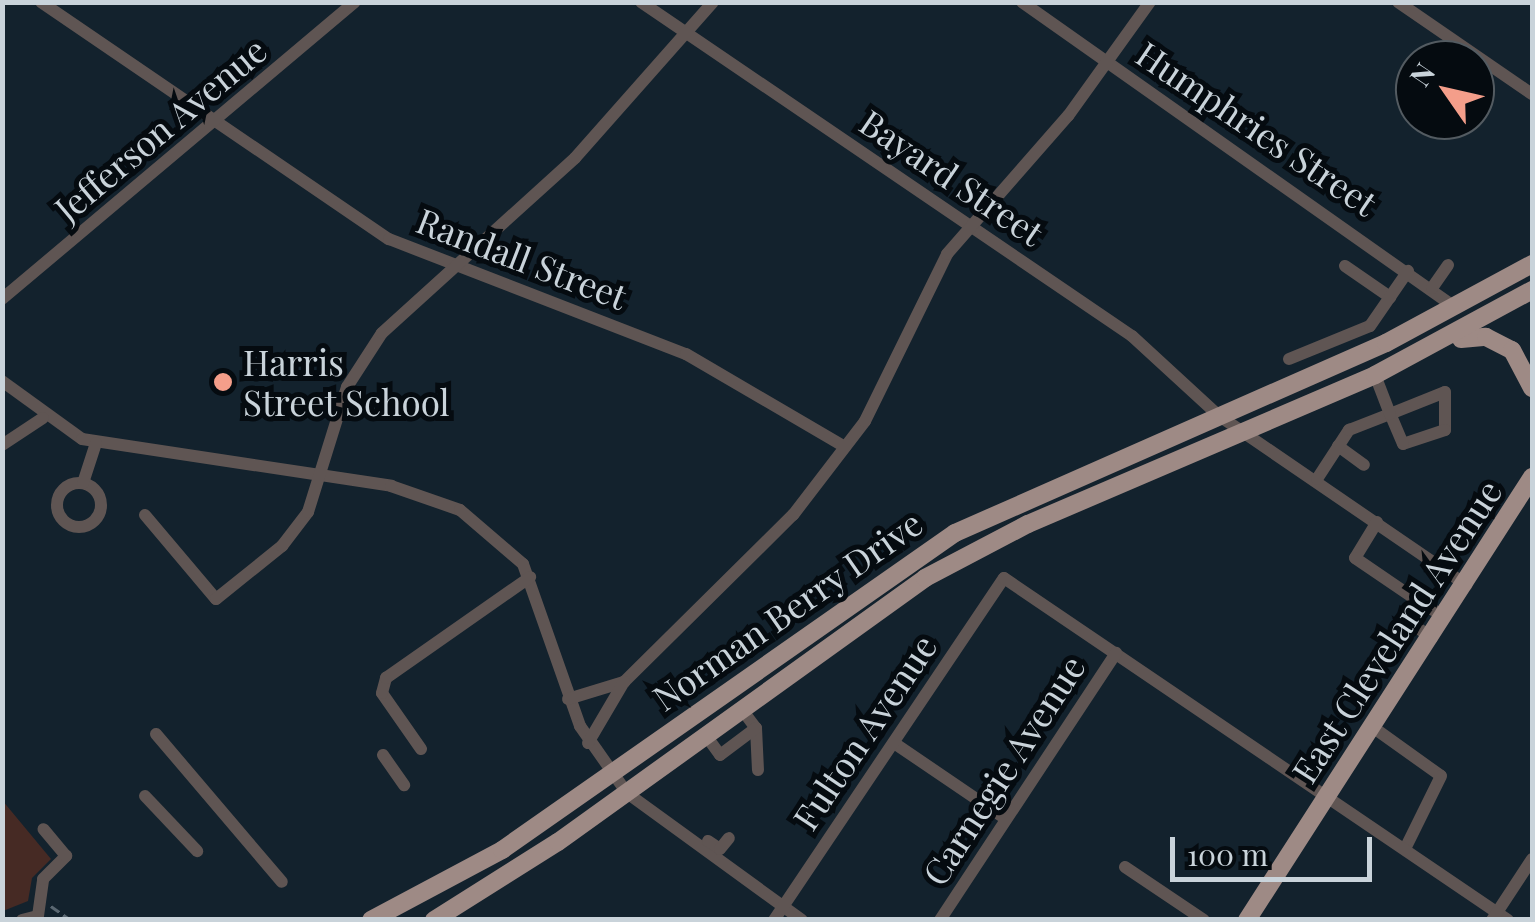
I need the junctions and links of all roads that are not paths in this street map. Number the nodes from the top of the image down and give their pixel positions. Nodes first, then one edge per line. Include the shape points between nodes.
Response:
1 (41, 2) edge
2 (355, 2) edge
3 (642, 2) edge
4 (712, 2) edge
5 (1022, 2) edge
6 (1150, 2) edge
7 (1398, 2) edge
8 (688, 34) junction
9 (1109, 62) junction
10 (1532, 94) edge
11 (217, 120) junction
12 (969, 224) junction
13 (1532, 264) edge
14 (1448, 265) dead end
15 (1345, 266) dead end
16 (451, 267) junction
17 (1408, 271) junction
18 (1432, 288) junction
19 (1532, 290) edge
20 (1390, 297) junction
21 (2, 299) edge
22 (1456, 308) junction
23 (1445, 341) junction
24 (1289, 359) dead end
25 (1374, 375) junction
26 (2, 381) edge
27 (1532, 388) edge
28 (1218, 414) junction
29 (1390, 414) junction
30 (43, 418) junction
31 (1246, 431) junction
32 (96, 443) junction
33 (2, 446) edge
34 (1338, 446) junction
35 (844, 447) junction
36 (1364, 465) dead end
37 (315, 476) junction
38 (1532, 476) edge
39 (1317, 479) junction
40 (83, 483) junction
41 (144, 515) dead end
42 (1377, 522) junction
43 (530, 577) junction
44 (1466, 585) junction
45 (1416, 599) junction
46 (1445, 617) junction
47 (1432, 638) junction
48 (1116, 653) junction
49 (624, 682) junction
50 (568, 699) junction
51 (743, 710) junction
52 (756, 728) junction
53 (1374, 728) junction
54 (156, 734) dead end
55 (707, 737) junction
56 (588, 743) junction
57 (894, 743) junction
58 (421, 749) dead end
59 (383, 756) dead end
60 (758, 770) dead end
61 (612, 772) junction
62 (404, 784) dead end
63 (627, 793) junction
64 (145, 796) dead end
65 (1329, 797) junction
66 (1006, 819) junction
67 (43, 829) dead end
68 (729, 838) dead end
69 (708, 841) dead end
70 (1405, 849) junction
71 (196, 850) dead end
72 (1532, 859) edge
73 (1126, 867) dead end
74 (282, 882) dead end
75 (783, 906) junction
76 (46, 913) edge
77 (1499, 917) edge
78 (22, 920) edge
79 (372, 920) edge
80 (434, 920) edge
81 (774, 920) edge
82 (802, 920) edge
83 (940, 920) edge
84 (1204, 920) edge
85 (1247, 920) edge

1 - 11 street, Randall Street
2 - 11 street, Jefferson Avenue
3 - 8 street, Bayard Street
4 - 8 street
5 - 9 street, Humphries Street
6 - 9 street
7 - 10 street
8 - 12 street, Bayard Street
8 - 16 street via 574,158
9 - 12 street
9 - 17 street, Humphries Street via 1376,237
11 - 16 street, Randall Street via 389,239
11 - 21 street, Jefferson Avenue
12 - 28 street, Bayard Street via 1132,336
12 - 35 street
13 - 22 main road, Norman Berry Drive
14 - 18 street
15 - 20 street
16 - 35 street, Randall Street via 686,354
16 - 37 street via 363,358
17 - 18 street
17 - 20 street
18 - 22 street
19 - 23 main road, Norman Berry Drive
20 - 24 street via 1370,326
22 - 28 main road, Norman Berry Drive
23 - 25 main road, Norman Berry Drive
23 - 27 main road via 1499,342 1520,356
25 - 29 street
25 - 31 main road, Norman Berry Drive
26 - 30 street
28 - 31 street, Bayard Street
28 - 61 main road, Norman Berry Drive via 955,533
29 - 29 street via 1404,444 1444,430 1445,392
29 - 34 street via 1349,430
30 - 32 street
30 - 33 street
31 - 39 street, Bayard Street
31 - 51 main road, Norman Berry Drive via 952,563
32 - 37 street
32 - 40 street
34 - 36 street
34 - 39 street
35 - 49 street via 793,515
37 - 41 street via 301,528 216,599
37 - 43 street via 391,486 460,510
38 - 44 main road, East Cleveland Avenue
39 - 42 street, Bayard Street
40 - 40 street via 107,510 84,527 61,519 58,495
42 - 44 street, Bayard Street
42 - 45 street via 1355,558
43 - 50 street
43 - 58 street via 386,678 382,693
44 - 46 main road, East Cleveland Avenue
45 - 46 street
45 - 47 street via 1402,618
46 - 47 main road, East Cleveland Avenue
47 - 53 main road, East Cleveland Avenue
48 - 57 street, Fulton Avenue via 1004,578
48 - 65 street
48 - 66 street, Carnegie Avenue
49 - 50 street
49 - 56 street
50 - 56 street
51 - 52 street
51 - 55 main road, Norman Berry Drive
52 - 55 street via 720,755
52 - 60 street
53 - 65 main road, East Cleveland Avenue
53 - 70 street via 1442,776
54 - 74 street
55 - 63 main road, Norman Berry Drive
56 - 61 street
57 - 66 street
57 - 75 street, Fulton Avenue
59 - 62 street
61 - 63 street
61 - 79 main road, Norman Berry Drive via 502,850
63 - 75 street
63 - 80 main road, Norman Berry Drive
64 - 71 street
65 - 70 street
65 - 85 main road, East Cleveland Avenue
66 - 83 street, Carnegie Avenue
67 - 76 street via 66,856 40,886
68 - 69 street via 720,850
70 - 77 street
72 - 77 street
73 - 84 street
75 - 81 street, Fulton Avenue
75 - 82 street
76 - 78 street

